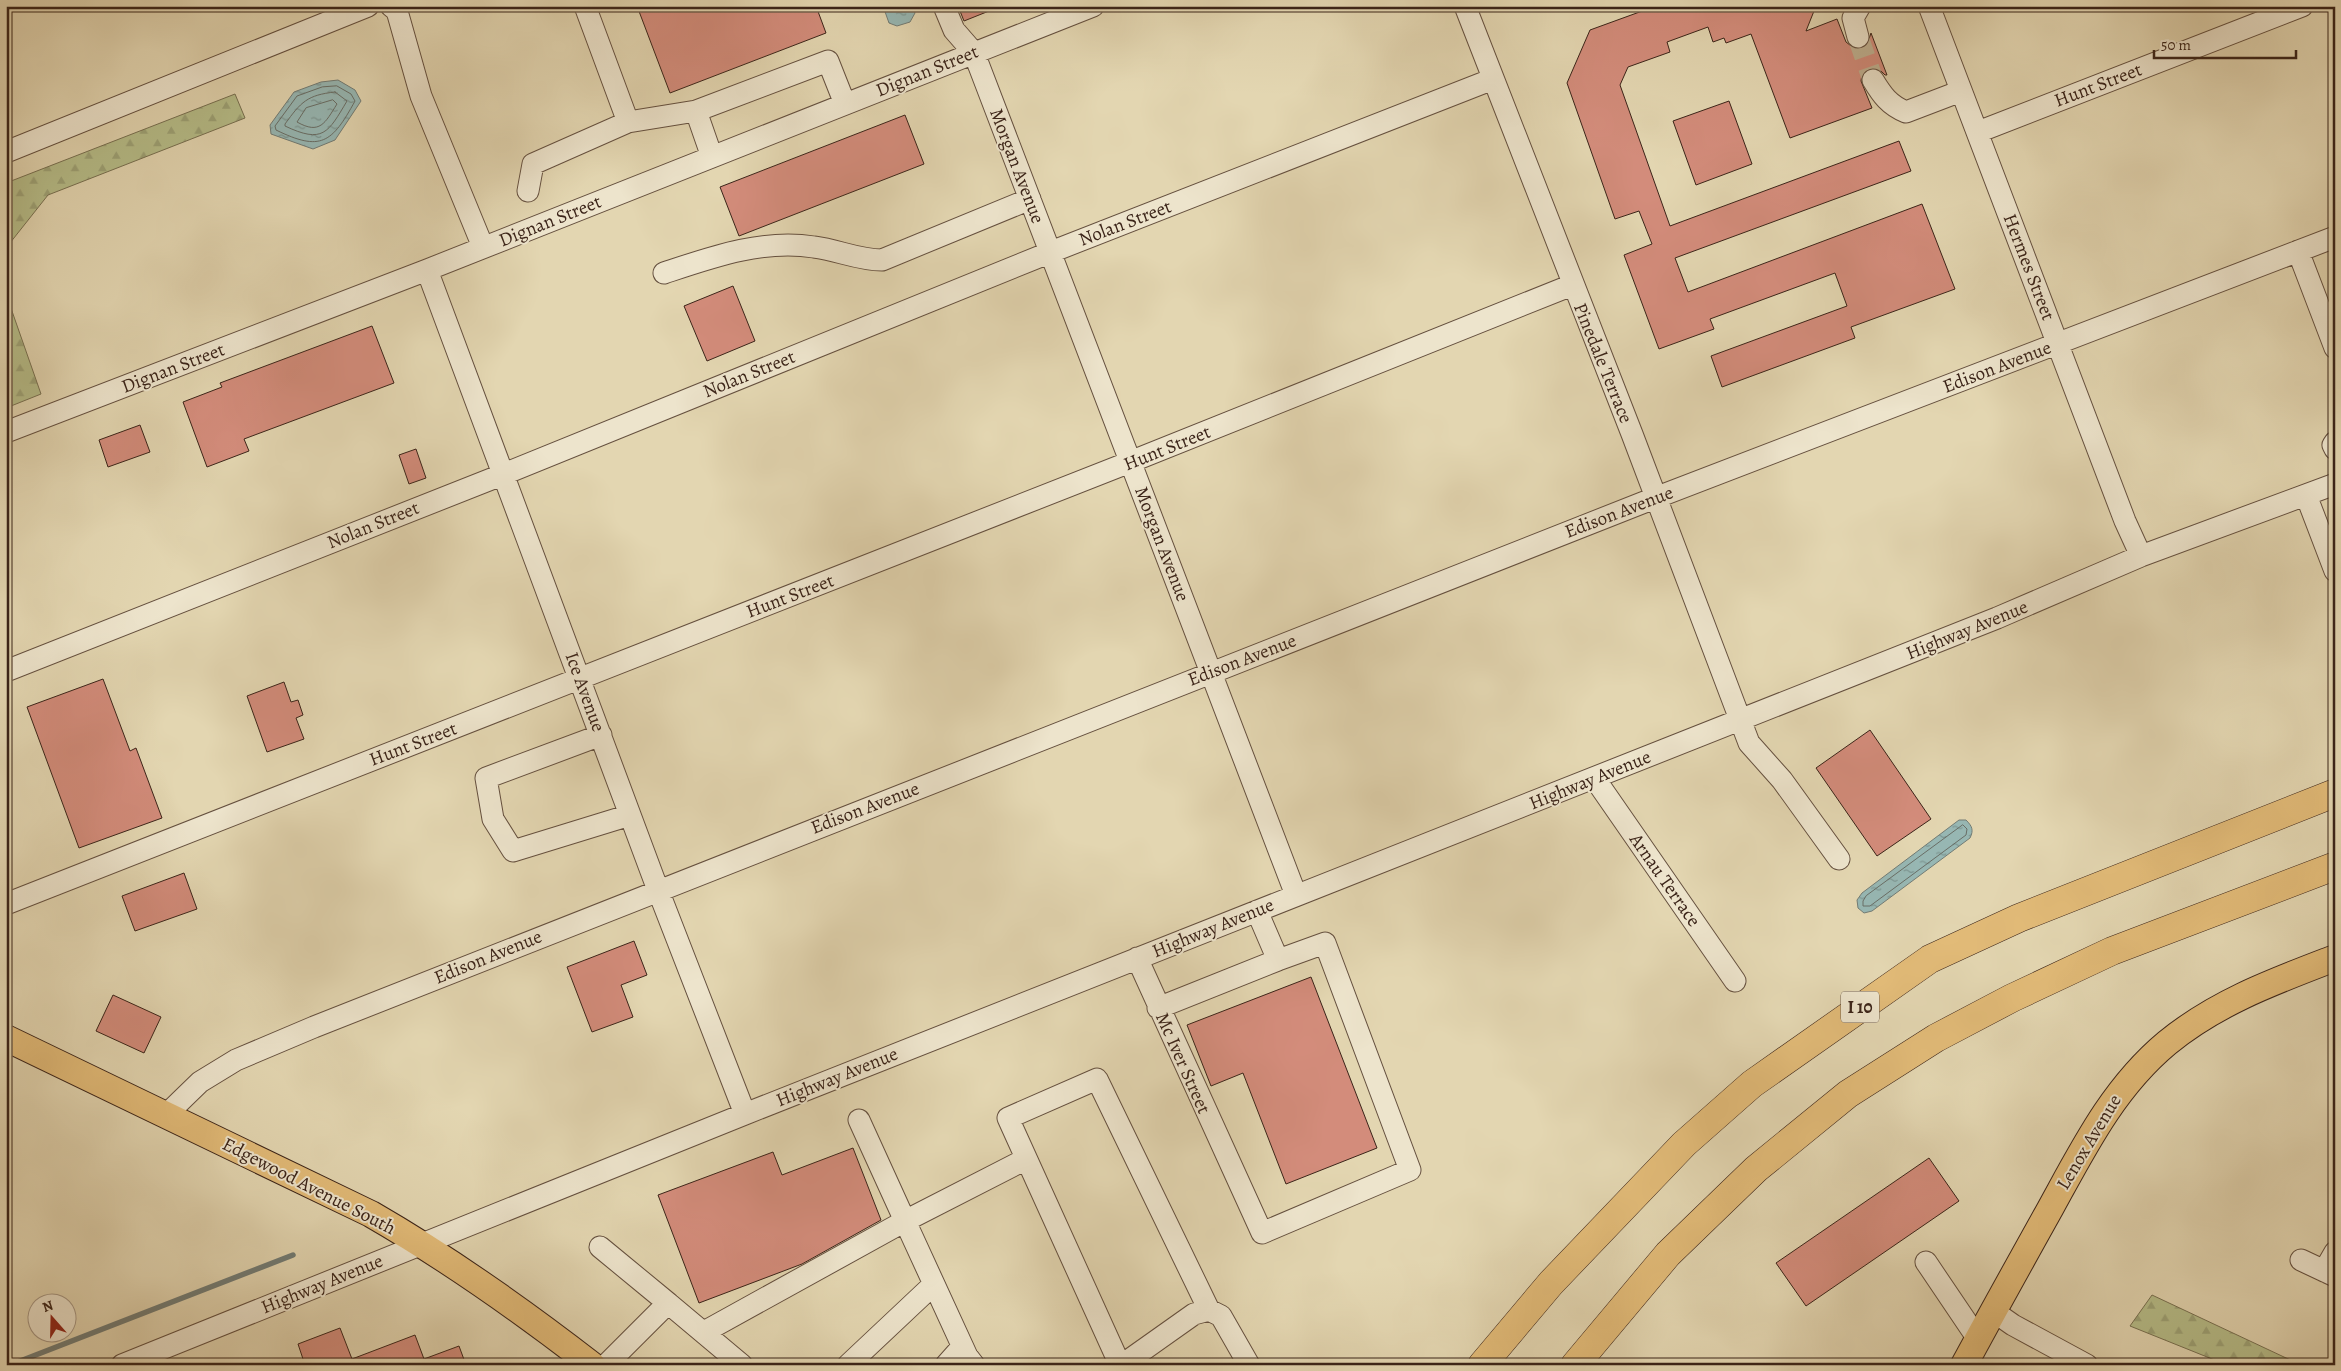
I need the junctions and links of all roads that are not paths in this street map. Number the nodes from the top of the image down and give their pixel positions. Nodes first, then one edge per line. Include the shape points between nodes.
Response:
1 (368, 6) edge
2 (391, 6) edge
3 (585, 6) edge
4 (944, 6) edge
5 (1094, 6) edge
6 (1465, 6) edge
7 (1860, 6) edge
8 (1929, 6) edge
9 (2302, 6) edge
10 (1858, 38) tunnel mouth
11 (974, 53) junction
12 (1492, 79) junction
13 (1873, 80) tunnel mouth
14 (1961, 91) junction
15 (844, 104) junction
16 (696, 111) junction
17 (628, 122) junction
18 (1978, 132) junction
19 (6, 152) edge
20 (712, 157) junction
21 (528, 192) dead end
22 (1030, 199) junction
23 (2335, 237) edge
24 (483, 248) junction
25 (2298, 251) junction
26 (1051, 252) junction
27 (427, 270) junction
28 (664, 273) dead end
29 (1572, 285) junction
30 (2058, 343) junction
31 (2335, 348) edge
32 (6, 432) edge
33 (2335, 442) edge
34 (2335, 449) edge
35 (1130, 462) junction
36 (504, 474) junction
37 (2334, 488) edge
38 (2306, 495) junction
39 (1655, 498) junction
40 (2140, 556) junction
41 (2335, 571) edge
42 (6, 671) edge
43 (1211, 672) junction
44 (580, 678) junction
45 (1740, 720) junction
46 (601, 734) junction
47 (1595, 779) junction
48 (2335, 793) edge
49 (630, 815) junction
50 (1839, 859) dead end
51 (2335, 866) edge
52 (658, 890) junction
53 (1296, 895) junction
54 (6, 904) edge
55 (1257, 910) junction
56 (1137, 958) junction
57 (2335, 958) edge
58 (1278, 960) junction
59 (1735, 981) dead end
60 (1158, 1008) junction
61 (6, 1038) edge
62 (745, 1114) junction
63 (166, 1115) junction
64 (859, 1120) dead end
65 (1026, 1159) junction
66 (905, 1221) junction
67 (422, 1244) junction
68 (600, 1246) dead end
69 (2335, 1252) edge
70 (2301, 1260) dead end
71 (1926, 1262) dead end
72 (2330, 1274) edge
73 (933, 1285) junction
74 (668, 1303) junction
75 (1209, 1310) junction
76 (1993, 1311) junction
77 (704, 1332) junction
78 (1978, 1339) junction
79 (962, 1346) junction
80 (132, 1363) edge
81 (592, 1365) edge
82 (606, 1365) edge
83 (742, 1365) edge
84 (848, 1365) edge
85 (946, 1365) edge
86 (974, 1365) edge
87 (1121, 1365) edge
88 (1248, 1365) edge
89 (1482, 1365) edge
90 (1575, 1365) edge
91 (1964, 1365) edge
92 (2087, 1365) edge

1 - 19 street
2 - 24 street via 397,10 421,96
3 - 17 street
4 - 11 street via 954,30
5 - 11 street, Dignan Street
6 - 12 street, Pinedale Terrace
7 - 10 street via 1853,18
8 - 14 street, Hermes Street
9 - 18 street, Hunt Street
11 - 15 street, Dignan Street
11 - 22 street, Morgan Avenue
12 - 26 street, Nolan Street
12 - 29 street, Pinedale Terrace
13 - 14 street via 1884,98 1906,112
14 - 18 street, Hermes Street
15 - 16 street via 828,61
15 - 20 street, Dignan Street
16 - 17 street
16 - 20 street
17 - 21 street via 533,164
18 - 30 street, Hermes Street
20 - 24 street, Dignan Street
22 - 26 street, Morgan Avenue
22 - 28 street via 882,260 863,260 814,247 783,245 721,254
23 - 25 street, Edison Avenue
24 - 27 street, Dignan Street
25 - 30 street, Edison Avenue
25 - 31 street
26 - 35 street, Morgan Avenue
26 - 36 street, Nolan Street
27 - 32 street, Dignan Street
27 - 36 street, Ice Avenue
29 - 35 street, Hunt Street
29 - 39 street, Pinedale Terrace
30 - 39 street, Edison Avenue
30 - 40 street, Hermes Street
33 - 34 street
35 - 43 street, Morgan Avenue
35 - 44 street, Hunt Street
36 - 42 street, Nolan Street
36 - 44 street, Ice Avenue
37 - 38 street
38 - 40 street, Highway Avenue
38 - 41 street
39 - 43 street, Edison Avenue
39 - 45 street, Pinedale Terrace
40 - 45 street, Highway Avenue via 1997,618
43 - 52 street, Edison Avenue
43 - 53 street, Morgan Avenue
44 - 46 street, Ice Avenue
44 - 54 street, Hunt Street
45 - 47 street, Highway Avenue
45 - 50 street, Pinedale Terrace via 1749,743 1782,780
46 - 49 street, Ice Avenue
46 - 49 street via 486,778 493,819 512,851
47 - 53 street, Highway Avenue
47 - 59 street, Arnau Terrace
48 - 89 highway, I 10 via 2019,918 1930,959 1752,1084 1684,1144 1551,1283
49 - 52 street, Ice Avenue
51 - 90 highway via 2112,950 1936,1038 1848,1094 1756,1168 1668,1254
52 - 62 street, Ice Avenue
52 - 63 street, Edison Avenue via 236,1060 200,1082
53 - 55 street, Highway Avenue
55 - 56 street, Highway Avenue
55 - 58 street
56 - 60 street, Mc Iver Street
56 - 62 street, Highway Avenue
57 - 76 main road, Lenox Avenue via 2229,1002 2166,1044 2140,1069 2120,1091 2095,1128
58 - 60 street
58 - 60 street, Mc Iver Street via 1325,943 1410,1170 1262,1233
61 - 63 main road, Edgewood Avenue South
62 - 67 street, Highway Avenue
63 - 67 main road, Edgewood Avenue South via 371,1214
64 - 66 street
65 - 66 street
65 - 75 street via 1008,1118 1097,1079
65 - 87 street
66 - 73 street
66 - 77 street
67 - 80 street, Highway Avenue
67 - 81 main road, Edgewood Avenue South via 522,1310
68 - 74 street
69 - 72 street
70 - 72 street
71 - 78 street
73 - 79 street
73 - 84 street
74 - 77 street
74 - 82 street
75 - 87 street via 1194,1314
75 - 88 street via 1221,1316
76 - 78 main road, Lenox Avenue
76 - 92 street
77 - 83 street
78 - 91 main road, Lenox Avenue
79 - 85 street
79 - 86 street

